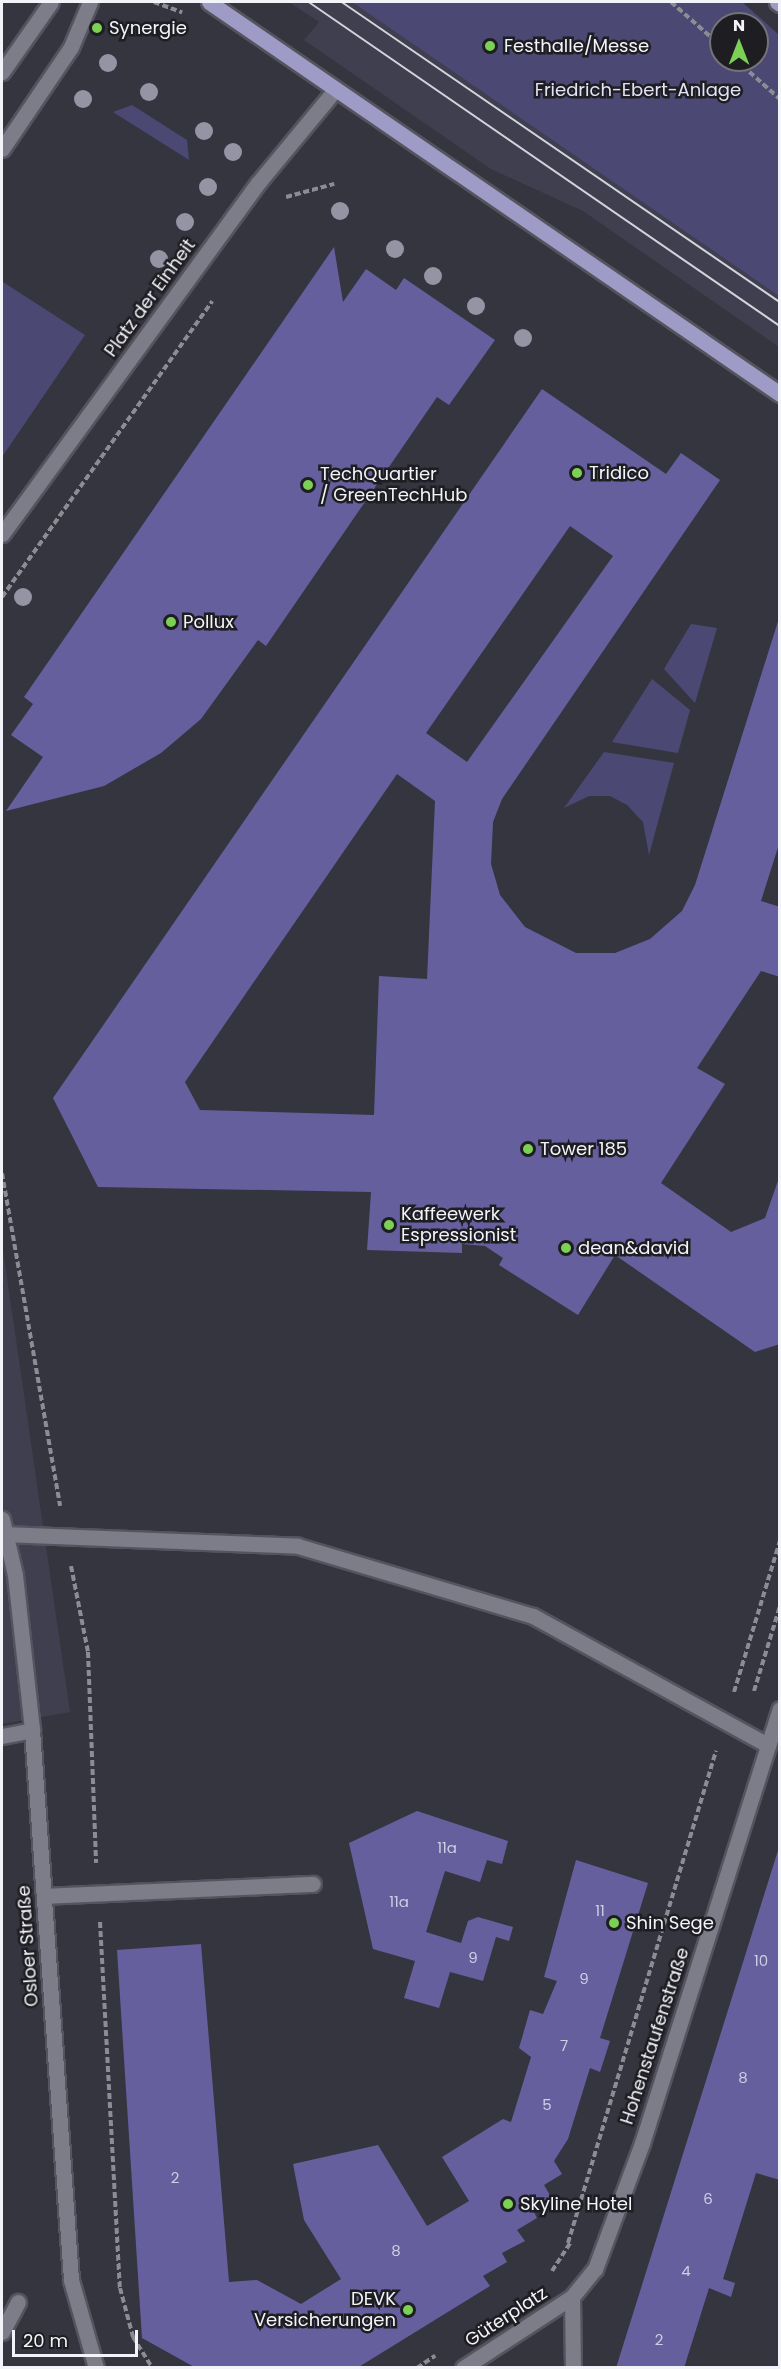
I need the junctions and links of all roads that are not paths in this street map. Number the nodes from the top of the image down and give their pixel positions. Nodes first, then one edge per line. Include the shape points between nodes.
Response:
1 (51, 2) edge
2 (90, 2) edge
3 (209, 2) edge
4 (2, 72) edge
5 (335, 90) junction
6 (2, 149) edge
7 (780, 394) edge
8 (2, 534) edge
9 (2, 1519) edge
10 (5, 1534) junction
11 (780, 1709) edge
12 (32, 1730) junction
13 (2, 1736) edge
14 (768, 1745) junction
15 (313, 1884) dead end
16 (44, 1896) junction
17 (572, 2298) junction
18 (18, 2302) dead end
19 (2, 2332) edge
20 (96, 2367) edge
21 (463, 2367) edge
22 (573, 2367) edge

1 - 4 street
2 - 6 street via 71,47
3 - 5 main road
5 - 7 main road
5 - 8 street, Platz der Einheit via 258,183
9 - 10 street, Osloer Straße
10 - 12 street, Osloer Straße via 15,1575
10 - 14 street via 66,1540 298,1546 533,1616
11 - 14 street, Hohenstaufenstraße
12 - 13 street
12 - 16 street, Osloer Straße
14 - 17 street, Hohenstaufenstraße via 615,2224 596,2270
15 - 16 street via 98,1897
16 - 20 street, Osloer Straße via 71,2280
17 - 21 street, Güterplatz
17 - 22 street, Güterplatz
18 - 19 street

